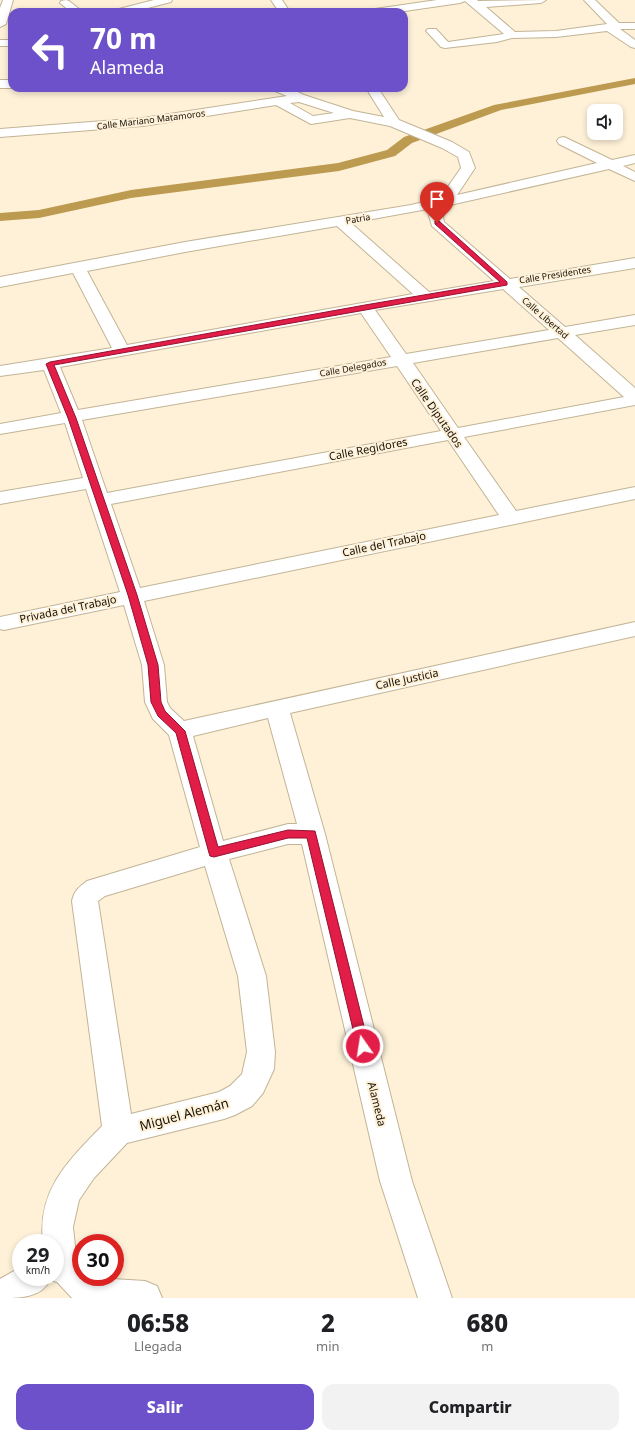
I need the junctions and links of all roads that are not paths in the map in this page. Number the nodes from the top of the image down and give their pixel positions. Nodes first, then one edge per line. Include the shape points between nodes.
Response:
1 (167, 0) edge
2 (384, 0) edge
3 (460, 0) edge
4 (541, 0) edge
5 (589, 0) edge
6 (472, 2) edge
7 (65, 3) dead end
8 (4, 6) edge
9 (72, 8) edge
10 (135, 8) edge
11 (392, 8) edge
12 (407, 8) edge
13 (0, 24) edge
14 (612, 26) junction
15 (635, 26) edge
16 (432, 31) dead end
17 (512, 35) junction
18 (635, 45) edge
19 (287, 92) edge
20 (375, 92) edge
21 (300, 98) junction
22 (279, 102) junction
23 (350, 114) junction
24 (399, 125) junction
25 (0, 133) edge
26 (564, 141) dead end
27 (635, 159) edge
28 (611, 164) junction
29 (635, 177) edge
30 (444, 202) junction
31 (341, 222) junction
32 (635, 263) edge
33 (78, 268) junction
34 (0, 282) edge
35 (505, 283) junction
36 (425, 297) junction
37 (365, 307) junction
38 (635, 320) edge
39 (563, 333) junction
40 (122, 351) junction
41 (400, 359) junction
42 (50, 364) junction
43 (0, 371) edge
44 (635, 398) edge
45 (72, 418) junction
46 (0, 430) edge
47 (451, 434) junction
48 (97, 491) junction
49 (635, 493) edge
50 (0, 498) edge
51 (510, 518) junction
52 (132, 595) junction
53 (4, 623) dead end
54 (635, 629) edge
55 (277, 708) junction
56 (180, 731) junction
57 (312, 834) junction
58 (214, 853) junction
59 (118, 1131) junction
60 (56, 1234) edge
61 (64, 1277) edge
62 (20, 1286) edge
63 (91, 1295) edge
64 (0, 1298) edge
65 (144, 1298) edge
66 (435, 1298) edge

1 - 10 street
2 - 11 street
3 - 12 street
4 - 6 street
5 - 14 street
6 - 17 street
7 - 9 street
8 - 13 street
14 - 15 street
14 - 17 street via 556,34
14 - 18 street
16 - 17 street via 445,45 451,46
19 - 21 street
20 - 24 street
21 - 22 street, Calle Mariano Matamoros
21 - 23 street
22 - 23 street via 311,120
22 - 25 street, Calle Mariano Matamoros via 143,122
23 - 24 street
24 - 30 street, Calle Libertad via 441,142 464,155 468,168
26 - 28 street
27 - 28 street, Patria
28 - 29 street
28 - 30 street, Patria
30 - 31 street, Patria
30 - 35 street, Calle Libertad via 436,216 437,223
31 - 33 street, Patria via 185,247
31 - 36 street
32 - 35 street, Calle Presidentes
33 - 34 street, Patria
33 - 40 street
35 - 36 street, Calle Presidentes
35 - 39 street, Calle Libertad
36 - 37 street, Calle Presidentes
37 - 40 street, Calle Presidentes
37 - 41 street, Calle Diputados
38 - 39 street, Calle Delegados
39 - 41 street, Calle Delegados
39 - 44 street, Calle Libertad
40 - 42 street, Calle Presidentes
41 - 45 street, Calle Delegados
41 - 47 street, Calle Diputados
42 - 43 street, Calle Presidentes
42 - 45 street
44 - 47 street, Calle Regidores
45 - 46 street, Calle Delegados
45 - 48 street
47 - 48 street, Calle Regidores
47 - 51 street, Calle Diputados
48 - 50 street, Calle Regidores
48 - 52 street
49 - 51 street, Calle del Trabajo
51 - 52 street, Calle del Trabajo
52 - 53 street, Privada del Trabajo
52 - 56 street via 153,665 156,702 161,713
54 - 55 street, Calle Justicia
55 - 56 street, Calle Justicia
55 - 57 street, Alameda
56 - 58 street
57 - 58 street via 288,834
57 - 66 street, Alameda via 396,1181
58 - 59 street via 96,888 86,896
58 - 59 street, Miguel Alemán via 252,976 261,1052 260,1069 253,1083 241,1096 224,1105
59 - 60 street via 83,1167 64,1194
61 - 63 street
62 - 64 street
63 - 65 street

